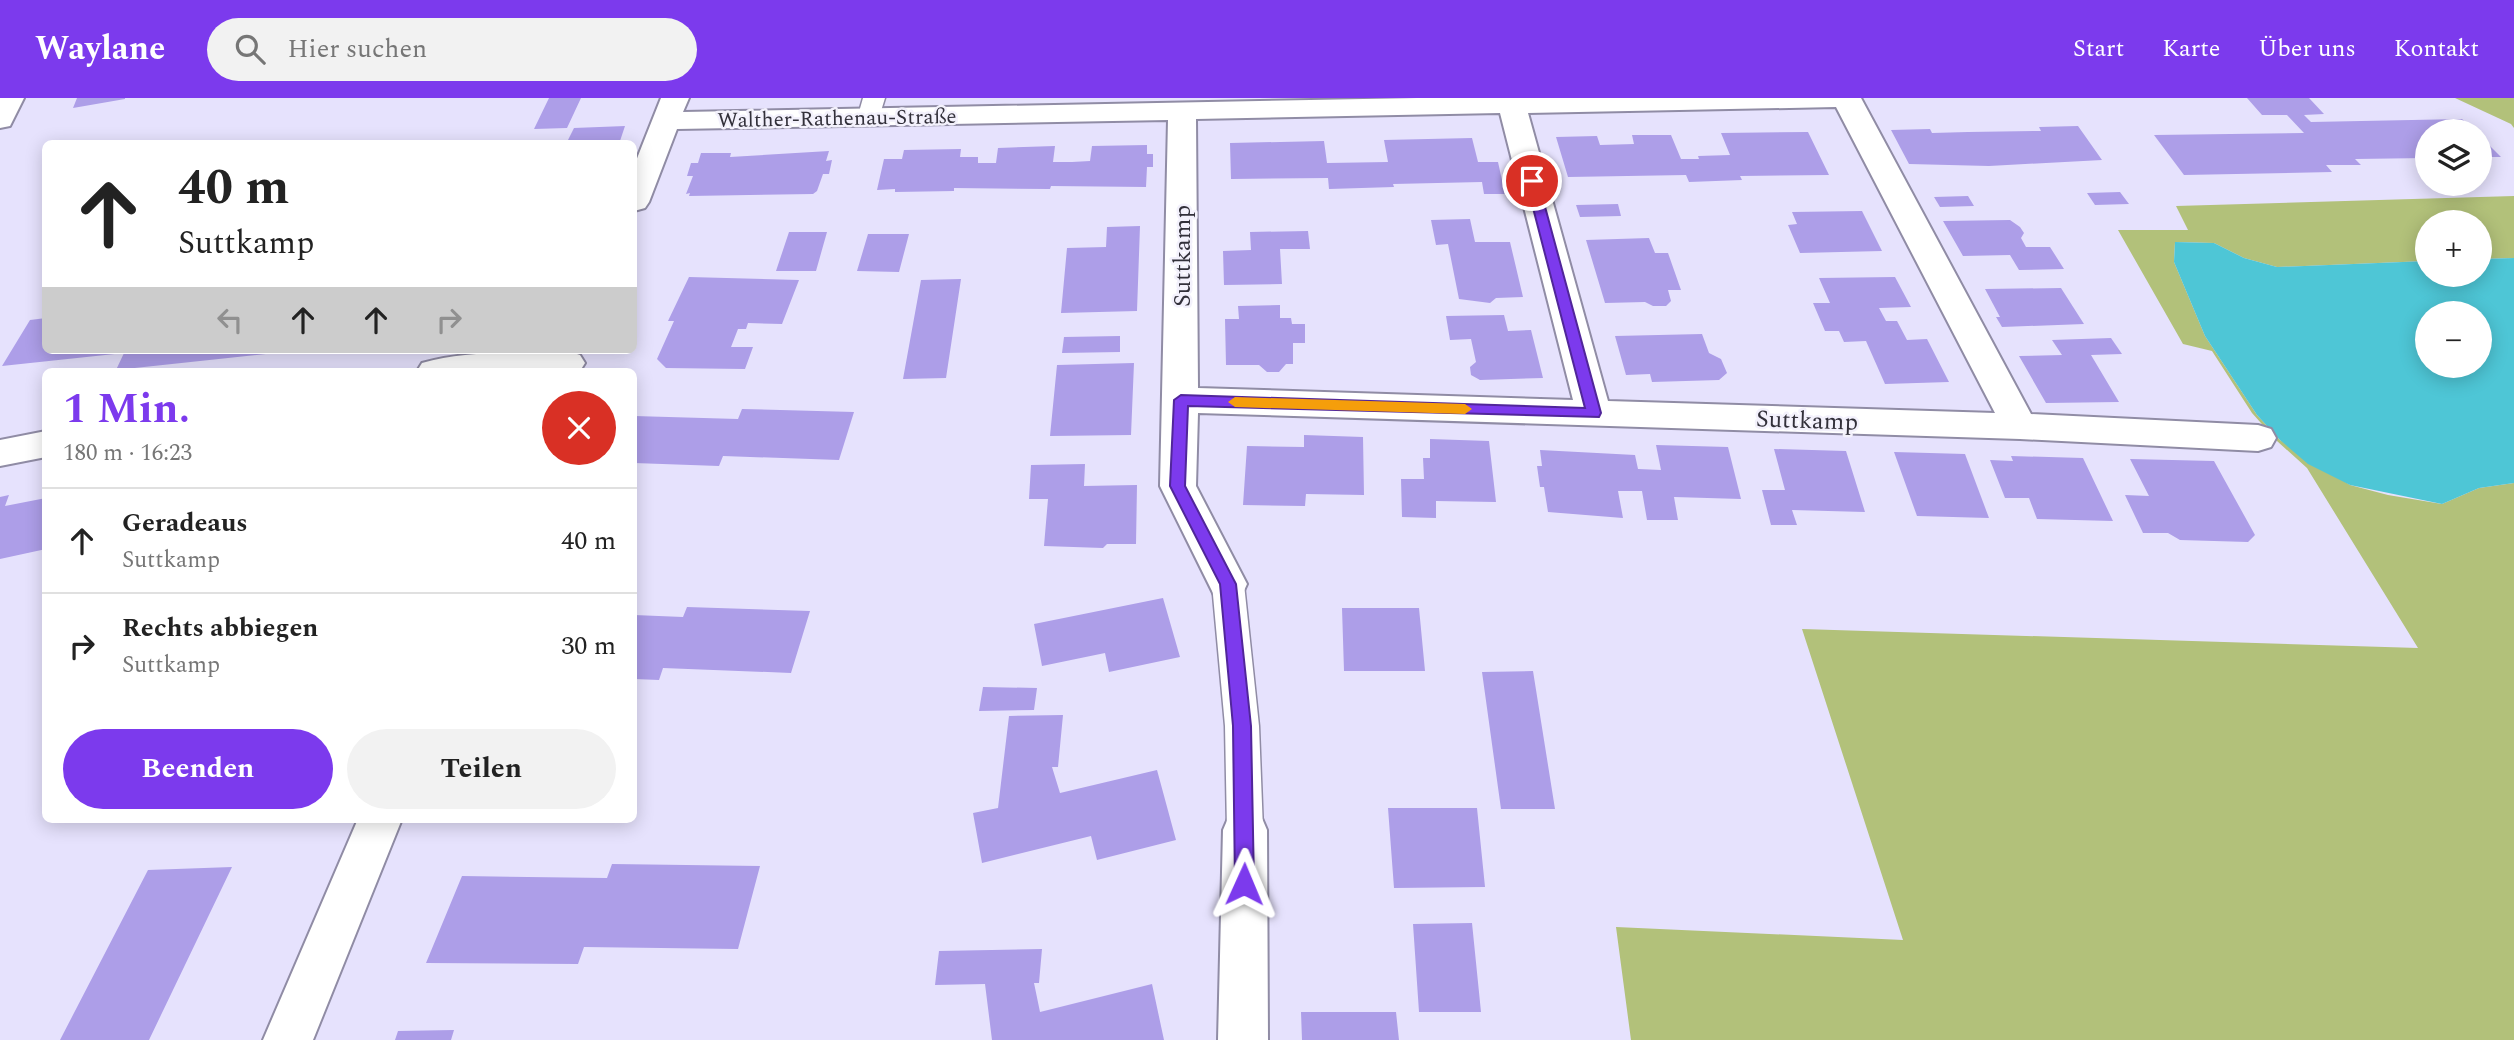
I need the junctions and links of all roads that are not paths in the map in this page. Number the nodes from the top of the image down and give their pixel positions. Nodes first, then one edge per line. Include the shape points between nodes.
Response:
1 (10, 98) edge
2 (1846, 98) edge
3 (1512, 104) junction
4 (871, 108) edge
5 (671, 109) edge
6 (1182, 112) junction
7 (0, 120) edge
8 (637, 194) edge
9 (568, 361) edge
10 (460, 368) edge
11 (1181, 400) junction
12 (1594, 413) junction
13 (2020, 426) junction
14 (2258, 438) dead end
15 (42, 445) edge
16 (0, 453) edge
17 (1228, 584) joint
18 (378, 823) edge
19 (1245, 830) joint
20 (288, 1040) edge
21 (1243, 1040) edge

1 - 7 street
2 - 3 street, Walther-Rathenau-Straße
2 - 13 street
3 - 6 street, Walther-Rathenau-Straße
3 - 12 street
4 - 5 street, Walther-Rathenau-Straße
4 - 6 street, Walther-Rathenau-Straße
5 - 8 street
6 - 11 street, Suttkamp
9 - 10 street
11 - 12 street, Suttkamp
11 - 17 street, Suttkamp via 1178,486
12 - 13 street, Suttkamp
13 - 14 street, Suttkamp
15 - 16 street
17 - 19 lane via 1242,726
18 - 20 street
19 - 21 street

